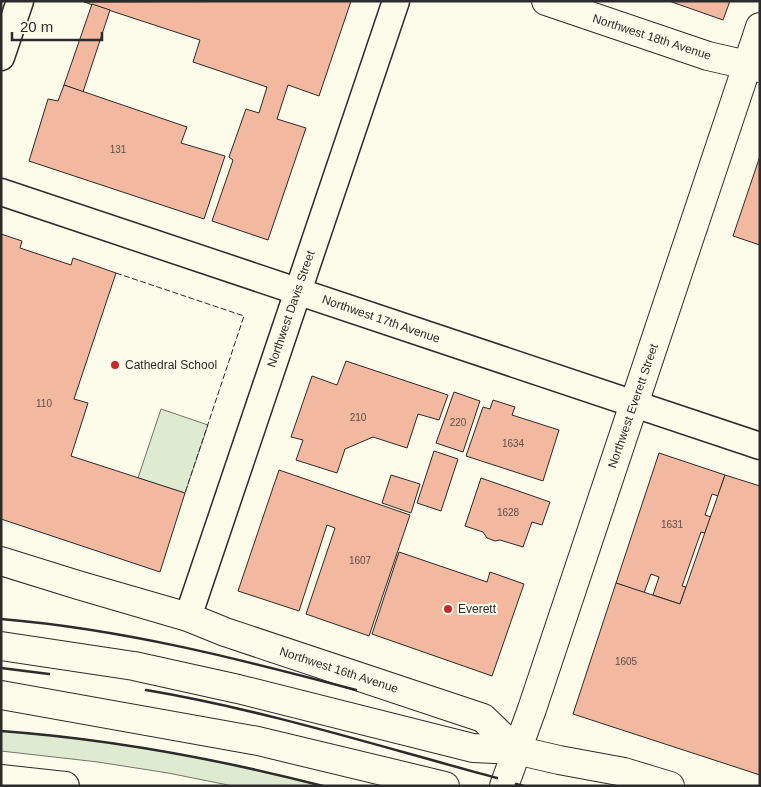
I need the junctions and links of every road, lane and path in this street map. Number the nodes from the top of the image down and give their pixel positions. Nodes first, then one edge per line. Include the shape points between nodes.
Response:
1 (20, 1) edge
2 (396, 1) edge
3 (546, 1) edge
4 (760, 27) edge
5 (1, 57) edge
6 (754, 66) edge
7 (10, 195) edge
8 (297, 291) junction
9 (633, 404) junction
10 (760, 446) edge
11 (1, 561) edge
12 (188, 617) junction
13 (1, 646) edge
14 (1, 695) edge
15 (516, 750) junction
16 (1, 780) edge
17 (506, 782) edge
18 (65, 786) edge
19 (445, 786) edge
20 (670, 786) edge

1 - 5 street
2 - 8 street, Northwest Davis Street
3 - 6 main road, Northwest 18th Avenue via 708,56
4 - 6 main road, Northwest Everett Street
6 - 9 main road, Northwest Everett Street
7 - 8 street, Northwest 17th Avenue
8 - 9 street, Northwest 17th Avenue
8 - 12 street, Northwest Davis Street
9 - 10 street, Northwest 17th Avenue
9 - 15 main road, Northwest Everett Street
11 - 12 main road, Northwest 16th Avenue
12 - 15 main road, Northwest 16th Avenue via 224,632 483,718
13 - 15 main road via 134,666 238,688 473,748
14 - 19 main road via 258,742
15 - 17 main road, Northwest Everett Street
15 - 20 main road via 624,772
16 - 18 main road

